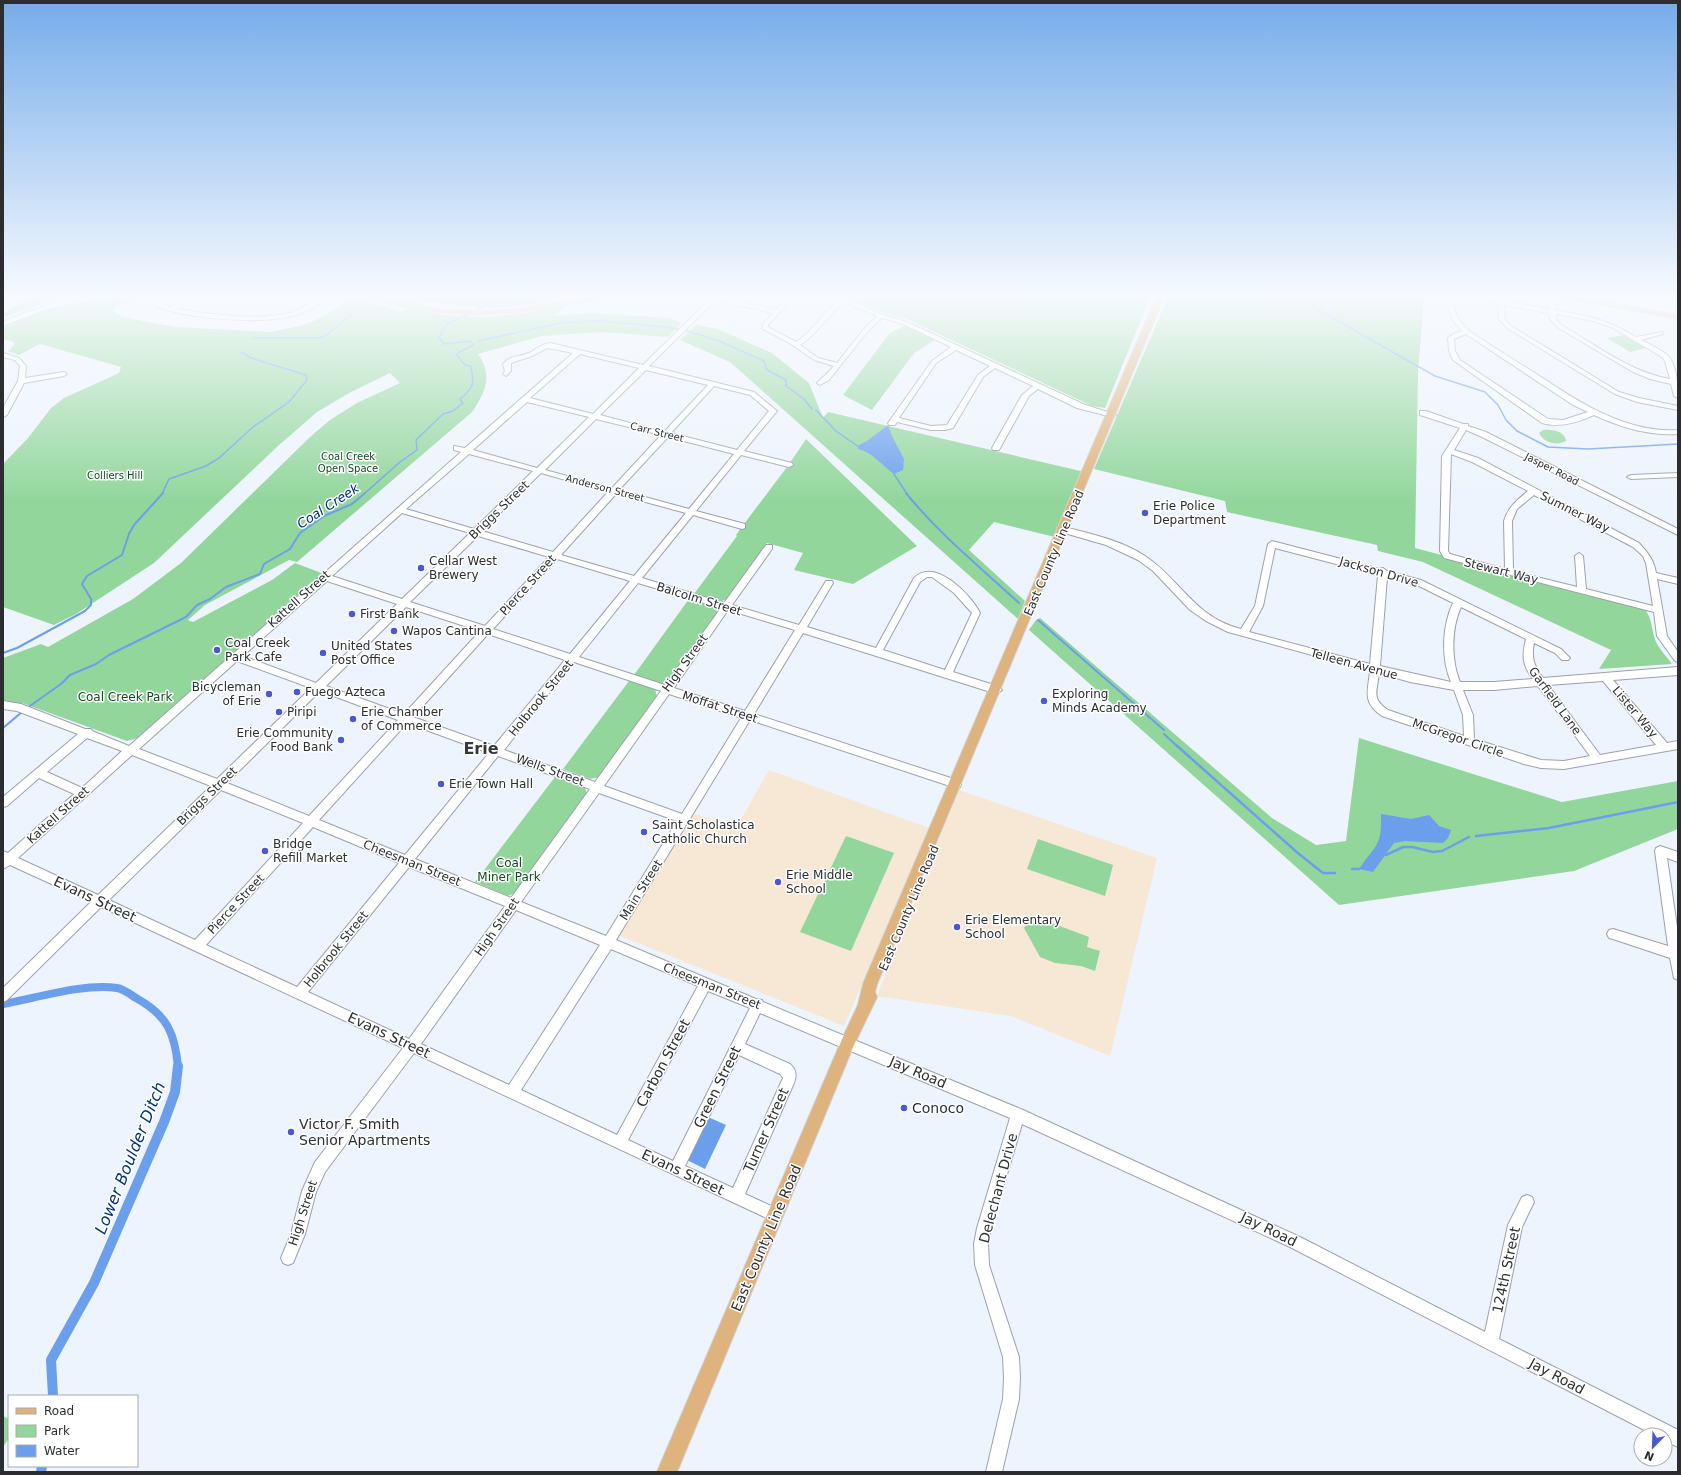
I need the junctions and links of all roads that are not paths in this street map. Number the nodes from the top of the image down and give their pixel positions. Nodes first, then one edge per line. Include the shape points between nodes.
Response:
1 (22, 364) edge
2 (507, 364) edge
3 (564, 364) edge
4 (631, 364) edge
5 (647, 364) edge
6 (834, 364) edge
7 (933, 364) edge
8 (1133, 364) edge
9 (1463, 364) edge
10 (1517, 364) edge
11 (1569, 364) edge
12 (1622, 364) edge
13 (1669, 364) edge
14 (838, 365) joint
15 (994, 365) joint
16 (644, 367) junction
17 (64, 374) dead end
18 (506, 374) dead end
19 (21, 381) junction
20 (1676, 382) edge
21 (820, 383) dead end
22 (712, 384) junction
23 (1038, 386) junction
24 (1678, 396) edge
25 (525, 398) junction
26 (1678, 408) edge
27 (1593, 412) junction
28 (1423, 414) dead end
29 (3, 415) edge
30 (1112, 415) junction
31 (594, 416) junction
32 (1465, 426) junction
33 (1678, 432) edge
34 (666, 434) junction
35 (457, 448) dead end
36 (996, 448) dead end
37 (467, 451) junction
38 (1449, 451) junction
39 (740, 453) junction
40 (789, 465) dead end
41 (539, 471) junction
42 (1678, 475) edge
43 (1631, 478) dead end
44 (614, 491) junction
45 (1534, 491) junction
46 (396, 510) junction
47 (692, 513) junction
48 (742, 526) dead end
49 (1064, 530) junction
50 (1678, 532) edge
51 (476, 533) junction
52 (769, 547) dead end
53 (344, 548) dead end
54 (353, 551) junction
55 (554, 556) junction
56 (1579, 556) dead end
57 (1383, 571) junction
58 (1509, 573) junction
59 (1652, 575) junction
60 (324, 577) junction
61 (637, 580) junction
62 (1678, 581) edge
63 (829, 583) dead end
64 (1582, 591) junction
65 (404, 603) junction
66 (1458, 603) junction
67 (726, 607) junction
68 (1658, 610) junction
69 (801, 629) junction
70 (486, 630) junction
71 (1243, 634) junction
72 (1531, 638) junction
73 (878, 652) junction
74 (235, 657) junction
75 (1565, 658) dead end
76 (573, 659) junction
77 (1678, 659) edge
78 (1374, 669) junction
79 (1678, 671) edge
80 (947, 675) junction
81 (1605, 677) junction
82 (1539, 682) junction
83 (1457, 686) junction
84 (319, 687) junction
85 (666, 690) junction
86 (997, 690) junction
87 (3, 705) edge
88 (748, 716) junction
89 (406, 718) junction
90 (87, 732) junction
91 (1469, 742) junction
92 (1678, 745) edge
93 (1664, 748) junction
94 (131, 750) junction
95 (498, 752) junction
96 (1598, 759) junction
97 (38, 773) junction
98 (219, 784) junction
99 (956, 784) junction
100 (597, 787) junction
101 (83, 793) junction
102 (3, 803) edge
103 (684, 819) junction
104 (311, 822) junction
105 (1678, 856) edge
106 (5, 860) edge
107 (408, 862) junction
108 (100, 901) junction
109 (513, 904) junction
110 (1613, 934) dead end
111 (608, 943) junction
112 (197, 946) junction
113 (1675, 954) junction
114 (1678, 974) edge
115 (706, 983) junction
116 (300, 993) junction
117 (4, 995) edge
118 (758, 1004) junction
119 (848, 1042) junction
120 (412, 1045) junction
121 (736, 1047) junction
122 (512, 1092) junction
123 (1018, 1115) junction
124 (620, 1142) junction
125 (676, 1169) junction
126 (736, 1198) junction
127 (1527, 1202) dead end
128 (775, 1215) junction
129 (288, 1258) dead end
130 (1492, 1341) junction
131 (1678, 1439) edge
132 (667, 1472) edge
133 (994, 1472) edge

1 - 19 street
2 - 18 street
3 - 25 street, Kattell Street
4 - 16 street
5 - 16 street, Briggs Street
6 - 14 street
7 - 15 street via 894,421 945,429 950,426 980,376
8 - 30 main road, East County Line Road
9 - 27 street via 1546,421 1560,424 1583,418
10 - 27 street
11 - 26 street via 1615,392 1637,400
12 - 20 street via 1652,378
13 - 20 street
14 - 21 street via 827,379
15 - 23 street
16 - 22 street
16 - 31 street, Briggs Street
17 - 19 street
19 - 29 street
20 - 24 street
22 - 34 street, Pierce Street
22 - 39 street, Holbrook Street via 754,394 772,409 772,413
23 - 30 street via 1080,406
23 - 36 street via 1026,395
25 - 31 street, Carr Street
25 - 37 street, Kattell Street
27 - 33 street via 1627,425 1668,433
28 - 32 street, Jasper Road
30 - 49 main road, East County Line Road
31 - 34 street, Carr Street
31 - 41 street, Briggs Street
32 - 38 street
32 - 50 street, Jasper Road
34 - 39 street, Carr Street
34 - 44 street, Pierce Street
35 - 37 street, Anderson Street
37 - 41 street, Anderson Street
37 - 46 street, Kattell Street
38 - 45 street, Sumner Way via 1475,460
38 - 58 street, Stewart Way via 1446,456 1444,551 1447,556 1458,560
39 - 40 street, Carr Street
39 - 47 street, Holbrook Street
41 - 44 street, Anderson Street
41 - 51 street, Briggs Street
42 - 43 street
44 - 47 street, Anderson Street
44 - 55 street, Pierce Street
45 - 58 street via 1514,507 1510,514
45 - 59 street, Sumner Way via 1636,546 1646,555
46 - 51 street, Balcolm Street
46 - 54 street, Kattell Street
47 - 48 street, Anderson Street
47 - 61 street, Holbrook Street
49 - 71 street, Telleen Avenue via 1110,542 1139,556 1189,605 1215,622
49 - 86 main road, East County Line Road
51 - 55 street, Balcolm Street
51 - 65 street, Briggs Street
52 - 67 street, High Street
53 - 54 street
54 - 60 street, Kattell Street
55 - 61 street, Balcolm Street
55 - 70 street, Pierce Street
56 - 64 street
57 - 66 street, Jackson Drive via 1418,582
57 - 71 street, Jackson Drive via 1272,544 1259,606
57 - 78 street, McGregor Circle
58 - 64 street, Stewart Way
59 - 62 street
59 - 68 street, Sumner Way
60 - 65 street, Moffat Street
60 - 74 street, Kattell Street
61 - 67 street, Balcolm Street
61 - 76 street, Holbrook Street
63 - 69 street, Main Street
64 - 68 street, Stewart Way
65 - 70 street, Moffat Street
65 - 84 street, Briggs Street
66 - 72 street, Jackson Drive
66 - 83 street via 1451,620 1450,667
67 - 69 street, Balcolm Street
67 - 85 street, High Street
68 - 77 street via 1664,642
69 - 73 street, Balcolm Street
69 - 88 street, Main Street
70 - 76 street, Moffat Street
70 - 89 street, Pierce Street
71 - 78 street, Telleen Avenue
72 - 75 street, Jackson Drive via 1558,651
72 - 82 street, Garfield Lane via 1527,660
73 - 80 street, Balcolm Street
73 - 80 street via 917,580 923,575 934,574 971,605 976,613
74 - 84 street, Wells Street
74 - 94 street, Kattell Street
76 - 85 street, Moffat Street
76 - 95 street, Holbrook Street
78 - 83 street, Telleen Avenue via 1424,682
78 - 91 street, McGregor Circle via 1372,699 1380,710
79 - 81 street, Telleen Avenue
80 - 86 street, Balcolm Street
81 - 82 street, Telleen Avenue
81 - 93 street, Lister Way
82 - 83 street, Telleen Avenue
82 - 96 street, Garfield Lane
83 - 91 street via 1470,721
84 - 89 street, Wells Street
84 - 98 street, Briggs Street
85 - 88 street, Moffat Street
85 - 100 street, High Street
86 - 99 main road, East County Line Road
87 - 90 street, Cheesman Street via 18,707
88 - 99 street, Moffat Street
88 - 103 street, Main Street
89 - 95 street, Wells Street
89 - 104 street, Pierce Street
90 - 94 street, Cheesman Street
90 - 97 street
91 - 96 street, McGregor Circle via 1541,764 1564,765
92 - 93 street, McGregor Circle
93 - 96 street, McGregor Circle
94 - 98 street, Cheesman Street
94 - 101 street, Kattell Street
95 - 100 street, Wells Street
95 - 107 street, Holbrook Street
97 - 101 street
97 - 102 street
98 - 104 street, Cheesman Street
98 - 108 street, Briggs Street
99 - 119 main road, East County Line Road via 945,810 945,822 876,986
100 - 103 street, Wells Street
100 - 109 street, High Street
101 - 106 street, Kattell Street
103 - 111 street, Main Street
104 - 107 street, Cheesman Street
104 - 112 street, Pierce Street
105 - 113 street via 1660,851
106 - 108 street, Evans Street
107 - 109 street, Cheesman Street
107 - 116 street, Holbrook Street
108 - 112 street, Evans Street
108 - 117 street, Briggs Street
109 - 111 street, Cheesman Street
109 - 120 street, High Street
110 - 113 street
111 - 115 street, Cheesman Street
111 - 122 street, Main Street
112 - 116 street, Evans Street
113 - 114 street
115 - 118 street, Cheesman Street
115 - 124 street, Carbon Street
116 - 120 street, Evans Street
118 - 119 street, Cheesman Street
118 - 121 street, Green Street
119 - 123 street, Jay Road
119 - 128 main road, East County Line Road
120 - 122 street, Evans Street
120 - 129 street, High Street via 316,1174
121 - 125 street, Green Street
121 - 126 street, Turner Street via 789,1072 789,1078
122 - 124 street, Evans Street
123 - 130 street, Jay Road via 1281,1235
123 - 133 street, Delechant Drive via 981,1244 982,1265 1011,1357 1011,1399
124 - 125 street, Evans Street
125 - 126 street, Evans Street
126 - 128 street, Evans Street
127 - 130 street, 124th Street via 1515,1225
128 - 132 main road, East County Line Road
130 - 131 street, Jay Road

